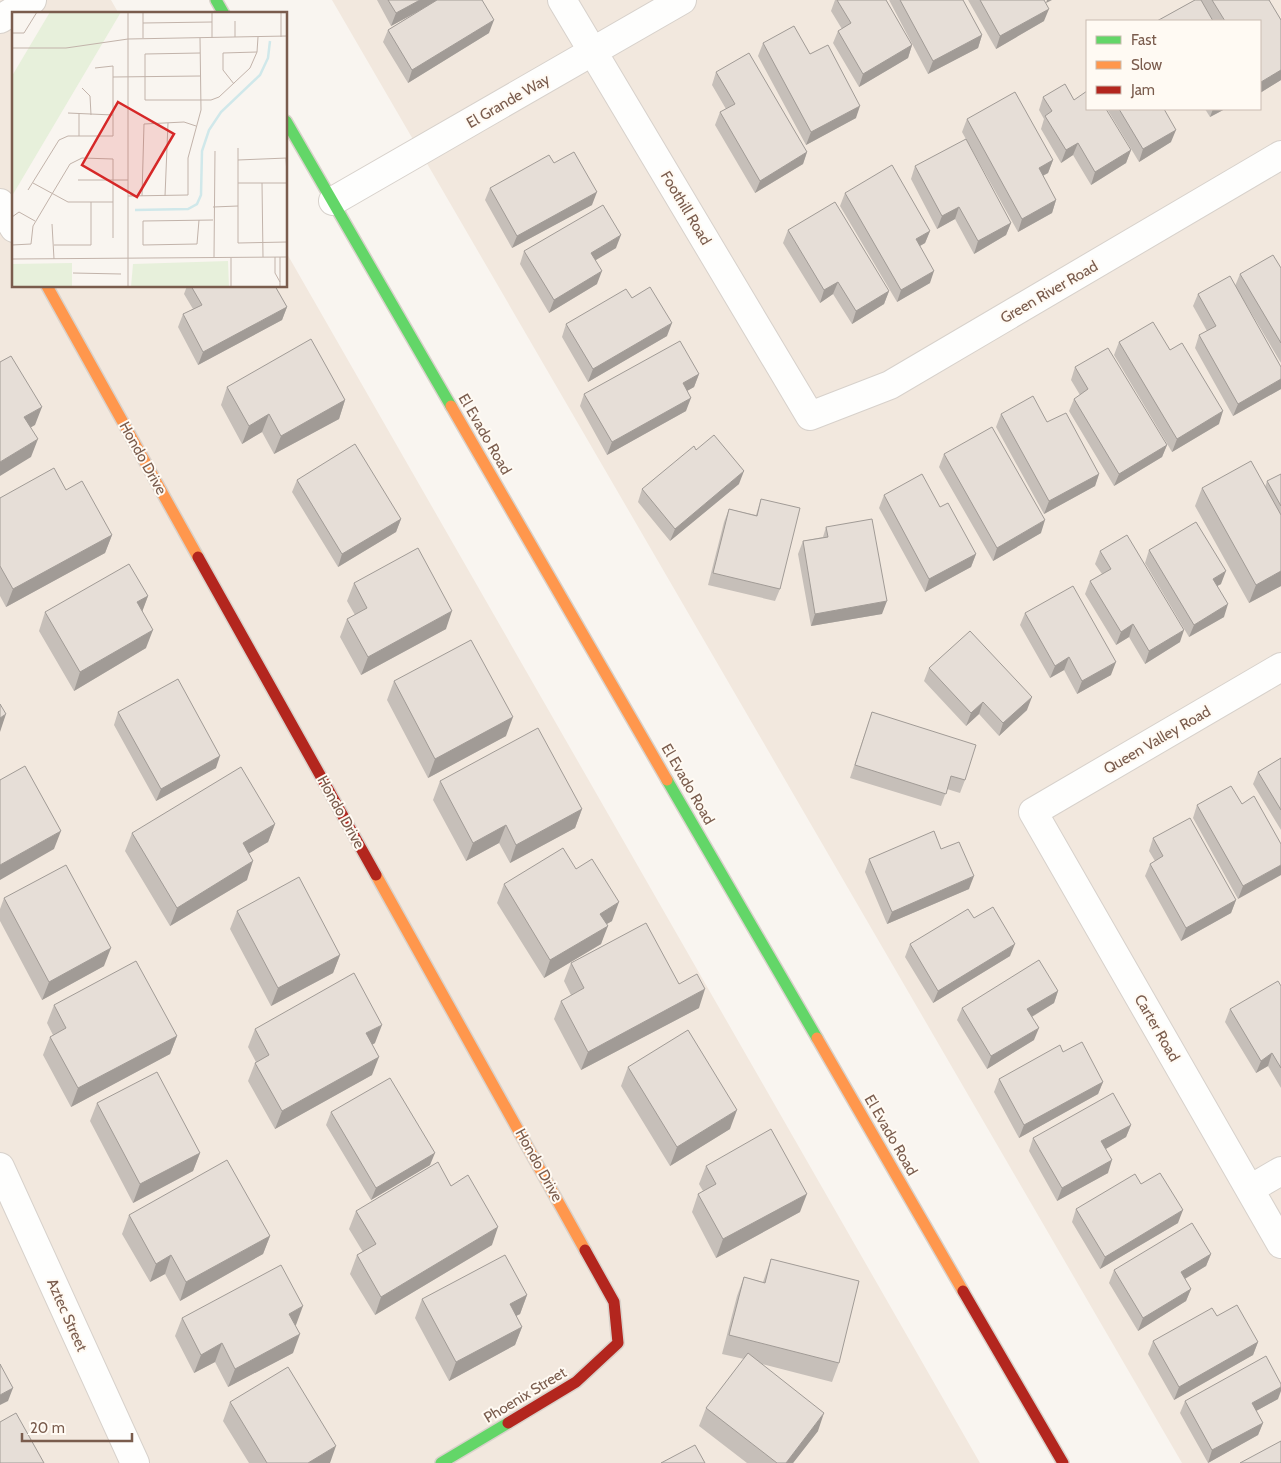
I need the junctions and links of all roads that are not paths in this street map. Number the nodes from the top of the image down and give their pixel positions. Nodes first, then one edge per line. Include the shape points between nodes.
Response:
1 (32, 0) edge
2 (216, 0) edge
3 (562, 0) edge
4 (682, 0) edge
5 (223, 12) edge
6 (0, 19) edge
7 (592, 52) junction
8 (288, 124) edge
9 (1281, 155) edge
10 (333, 201) junction
11 (0, 203) edge
12 (12, 224) edge
13 (48, 288) edge
14 (810, 416) joint
15 (1281, 667) edge
16 (1033, 812) joint
17 (0, 1167) edge
18 (1281, 1170) edge
19 (1250, 1189) junction
20 (1281, 1244) edge
21 (618, 1343) joint
22 (135, 1463) edge
23 (441, 1463) edge
24 (1063, 1463) edge

1 - 6 street
2 - 5 main road
3 - 7 street, Foothill Road
4 - 7 street, El Grande Way
7 - 10 street, El Grande Way
7 - 14 street, Foothill Road
8 - 10 main road, El Evado Road
9 - 14 street, Green River Road via 890,385
10 - 24 main road, El Evado Road
11 - 12 street
13 - 21 main road, Hondo Drive via 597,1268 614,1302
15 - 16 street, Queen Valley Road
16 - 19 street, Carter Road
17 - 22 street, Aztec Street
18 - 19 street
19 - 20 street, Carter Road
21 - 23 main road, Phoenix Street via 576,1382

